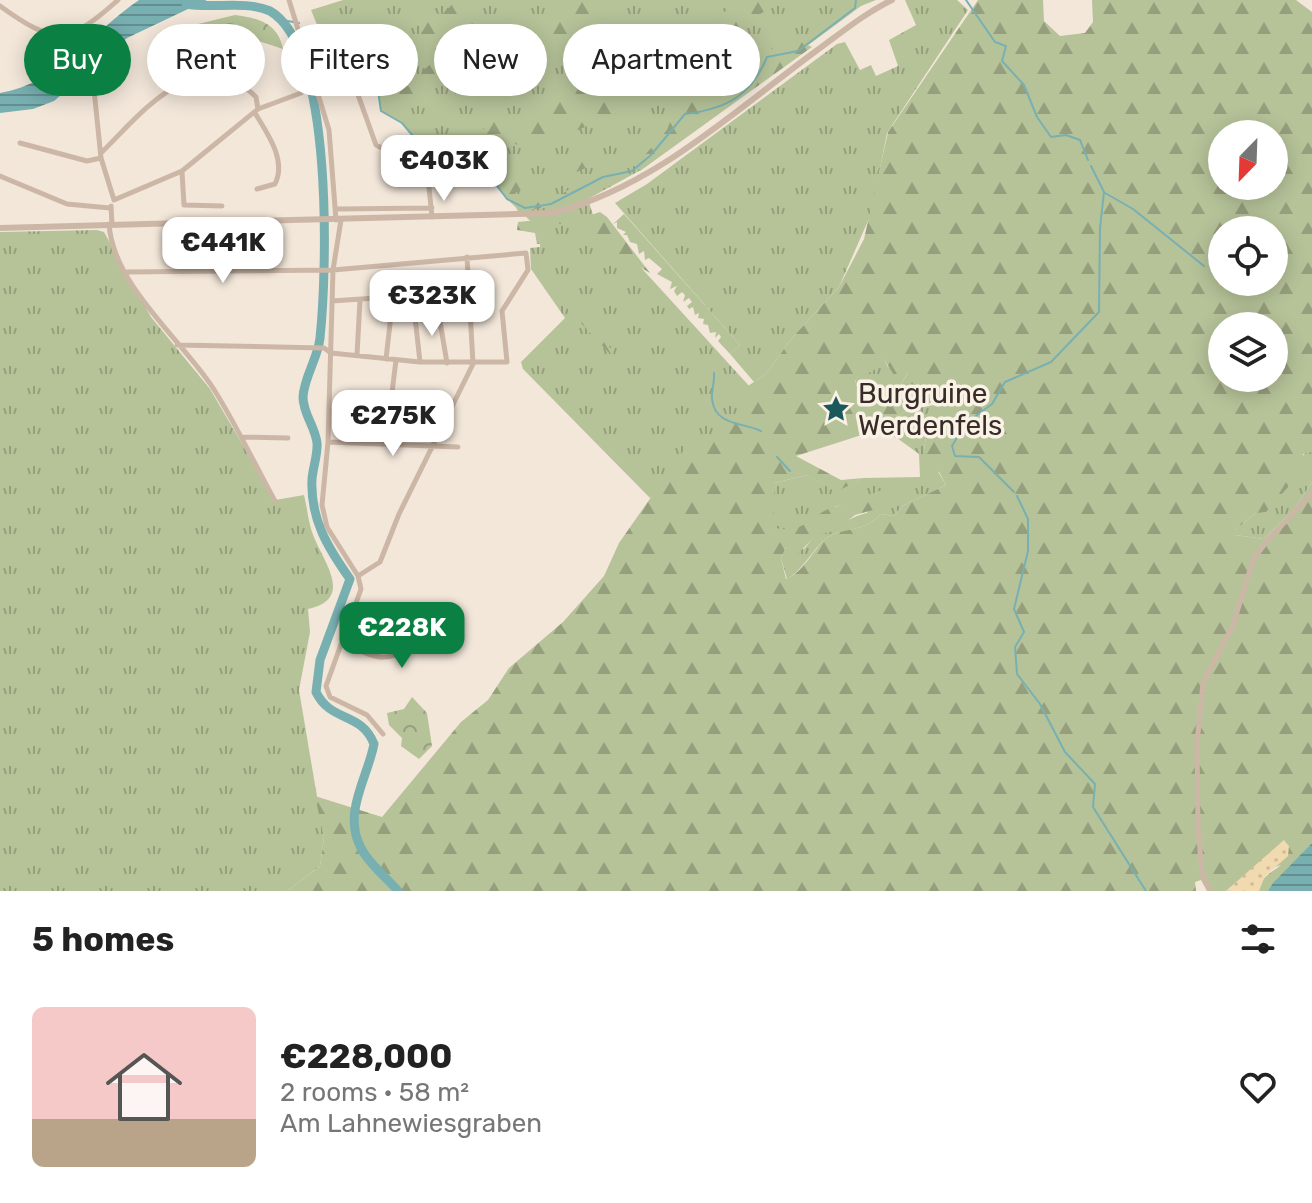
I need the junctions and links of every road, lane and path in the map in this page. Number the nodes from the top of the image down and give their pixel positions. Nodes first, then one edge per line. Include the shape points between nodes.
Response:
1 (118, 0) edge
2 (289, 0) edge
3 (892, 0) edge
4 (0, 6) edge
5 (296, 24) edge
6 (93, 96) edge
7 (294, 96) edge
8 (320, 96) edge
9 (358, 96) edge
10 (257, 111) junction
11 (20, 143) dead end
12 (101, 156) junction
13 (182, 171) junction
14 (0, 176) edge
15 (257, 189) dead end
16 (114, 200) junction
17 (222, 206) dead end
18 (110, 208) junction
19 (432, 208) junction
20 (337, 209) junction
21 (432, 218) junction
22 (338, 220) junction
23 (110, 224) junction
24 (0, 228) edge
25 (467, 257) junction
26 (326, 270) junction
27 (127, 272) junction
28 (360, 300) junction
29 (332, 301) junction
30 (469, 314) junction
31 (391, 315) junction
32 (439, 316) junction
33 (415, 317) junction
34 (177, 345) junction
35 (331, 353) junction
36 (357, 355) junction
37 (386, 359) junction
38 (396, 360) junction
39 (420, 362) junction
40 (447, 363) junction
41 (473, 364) junction
42 (240, 436) junction
43 (288, 438) dead end
44 (328, 442) junction
45 (386, 443) junction
46 (433, 447) junction
47 (458, 447) dead end
48 (1312, 493) edge
49 (275, 501) dead end
50 (358, 576) junction
51 (447, 615) dead end
52 (342, 639) junction
53 (383, 734) dead end
54 (1210, 890) edge

1 - 4 street via 78,33 64,37 44,34
2 - 5 street
3 - 21 street via 653,172 609,196 553,213
6 - 12 street
7 - 10 street
8 - 20 street via 329,130
9 - 19 street via 376,145 426,174
10 - 12 street via 256,97 239,84 186,81 148,104
10 - 13 street
10 - 15 street via 279,167 275,184
11 - 12 street via 87,161
12 - 16 street
13 - 16 street
13 - 17 street via 184,205
14 - 18 street via 67,204
16 - 18 street
18 - 23 street
19 - 20 street
19 - 21 street
20 - 22 street
21 - 22 street
22 - 23 street
22 - 26 street
23 - 24 street
23 - 27 street via 112,245
25 - 26 street
25 - 30 street
25 - 41 street via 526,253 528,270 502,311 507,362
26 - 27 street
26 - 29 street
27 - 34 street
28 - 29 street
28 - 31 street via 390,297
28 - 36 street
29 - 35 street
30 - 32 street
30 - 41 street
31 - 33 street
31 - 37 street
32 - 33 street
32 - 40 street
33 - 39 street
34 - 35 street via 324,348
34 - 42 street via 213,388
35 - 36 street
35 - 44 street
36 - 37 street
37 - 38 street
38 - 39 street
38 - 45 street
39 - 40 street
40 - 41 street
41 - 46 street
42 - 43 street
42 - 49 street
44 - 45 street
44 - 50 street via 324,516
45 - 46 street
46 - 47 street
46 - 50 street via 380,562
48 - 54 street via 1253,560 1233,625 1203,683 1198,827 1203,878
50 - 52 street via 360,597
51 - 52 street via 392,657 374,657
52 - 53 street via 327,693 367,715

